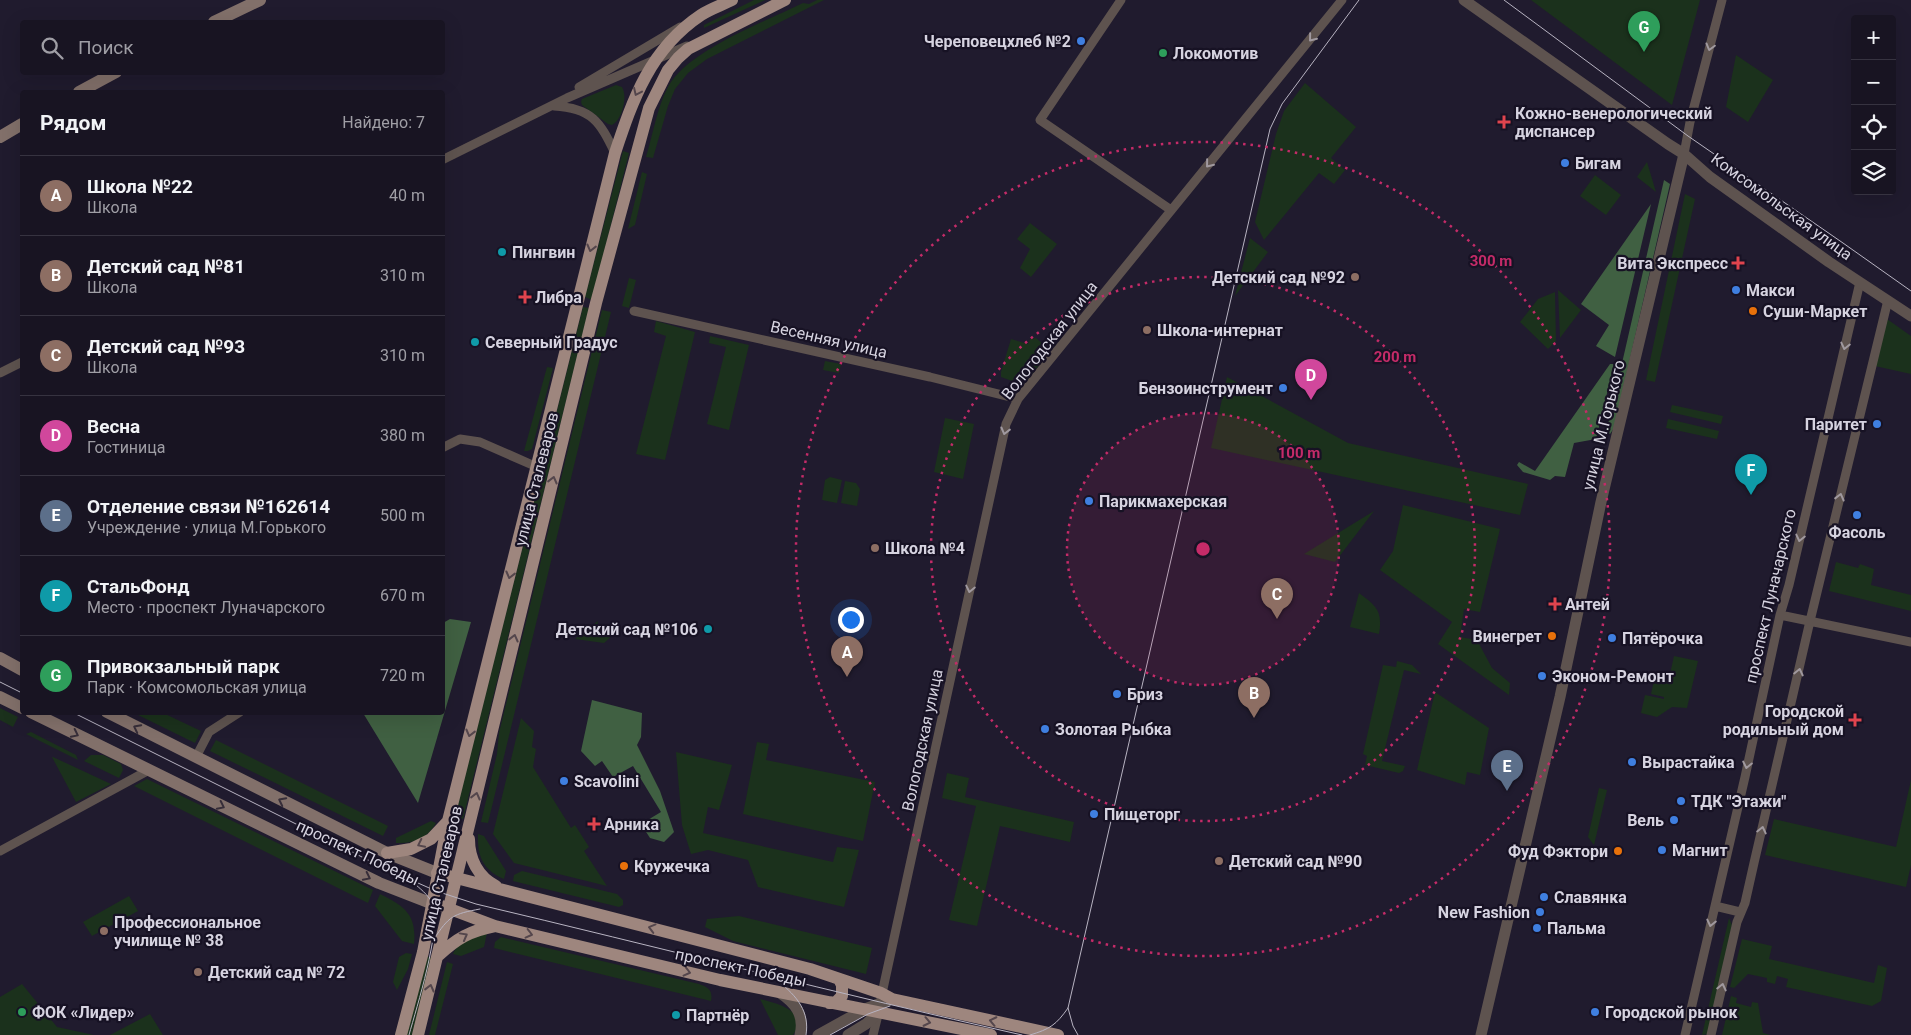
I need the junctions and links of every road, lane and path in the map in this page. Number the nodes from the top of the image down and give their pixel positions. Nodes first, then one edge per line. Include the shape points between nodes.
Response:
1 (260, 0) edge
2 (732, 0) edge
3 (785, 0) edge
4 (1121, 0) edge
5 (1342, 0) edge
6 (1464, 0) edge
7 (1722, 0) edge
8 (702, 14) junction
9 (218, 20) edge
10 (712, 36) junction
11 (656, 59) junction
12 (110, 75) edge
13 (83, 90) edge
14 (551, 106) junction
15 (20, 125) edge
16 (0, 137) edge
17 (615, 154) junction
18 (1684, 154) junction
19 (445, 159) edge
20 (1171, 210) junction
21 (1860, 282) junction
22 (1888, 300) junction
23 (634, 311) dead end
24 (1911, 316) edge
25 (20, 363) edge
26 (0, 372) edge
27 (1018, 399) junction
28 (445, 446) edge
29 (537, 467) junction
30 (1780, 615) junction
31 (1810, 621) junction
32 (1911, 642) edge
33 (0, 658) edge
34 (20, 669) edge
35 (0, 697) edge
36 (20, 707) edge
37 (37, 715) edge
38 (114, 715) edge
39 (235, 715) edge
40 (196, 757) junction
41 (149, 770) junction
42 (448, 821) junction
43 (468, 827) junction
44 (0, 851) edge
45 (387, 853) junction
46 (437, 873) junction
47 (457, 879) junction
48 (505, 891) junction
49 (433, 904) junction
50 (1715, 906) junction
51 (450, 908) junction
52 (1740, 912) junction
53 (496, 926) junction
54 (438, 956) junction
55 (839, 979) junction
56 (779, 992) junction
57 (883, 1002) junction
58 (830, 1003) junction
59 (865, 1009) junction
60 (401, 1035) edge
61 (418, 1035) edge
62 (800, 1035) edge
63 (818, 1035) edge
64 (848, 1035) edge
65 (873, 1035) edge
66 (991, 1035) edge
67 (1058, 1035) edge
68 (1481, 1035) edge
69 (1685, 1035) edge
70 (1711, 1035) edge

1 - 9 main road
2 - 8 main road, улица Сталеваров
3 - 10 main road, улица Сталеваров
4 - 20 street via 1040,120
5 -> 20 street, Вологодская улица
6 - 18 street, Комсомольская улица
7 -> 18 street, улица М.Горького
8 - 11 main road, улица Сталеваров via 679,33
8 - 14 street
10 - 11 street
43 -> 10 main road, улица Сталеваров via 596,303 649,108 678,58
11 - 14 street
11 -> 17 main road, улица Сталеваров via 632,103
12 - 13 main road
14 - 17 street via 569,107 588,115 602,127
14 - 19 street
15 - 16 main road
17 -> 29 main road, улица Сталеваров
18 - 21 street, Комсомольская улица via 1710,177
18 - 68 street, улица М.Горького via 1601,502 1560,697
20 - 27 street, Вологодская улица
21 - 22 street, Комсомольская улица
21 -> 30 street, проспект Луначарского
22 - 24 street, Комсомольская улица
31 -> 22 street
23 - 27 street, Весенняя улица
25 - 26 street
27 -> 57 street, Вологодская улица via 1006,424 993,480
28 - 29 street via 460,439 480,442
29 -> 42 main road, улица Сталеваров
30 - 31 street
30 -> 50 street, проспект Луначарского
31 - 32 street
52 -> 31 street via 1745,903
33 - 34 main road
35 - 36 main road
37 -> 41 main road, проспект Победы
40 -> 38 main road, проспект Победы
39 - 40 street via 209,732
45 -> 40 main road, проспект Победы
41 - 44 street
41 -> 49 main road, проспект Победы via 379,883
42 -> 45 main road via 431,839 411,849
42 - 46 main road, улица Сталеваров
43 - 47 main road, улица Сталеваров
43 - 48 main road via 469,850 475,867 489,883
45 - 46 main road, проспект Победы
46 - 47 main road, проспект Победы
46 - 49 main road, улица Сталеваров
47 - 48 main road, проспект Победы
47 - 51 main road, улица Сталеваров
55 -> 48 main road, проспект Победы
49 - 51 main road, проспект Победы
49 - 60 main road, улица Сталеваров
50 - 52 street
50 -> 69 street, проспект Луначарского
51 - 53 main road, проспект Победы
51 - 54 main road, улица Сталеваров
70 -> 52 street
54 -> 53 main road via 472,931
53 -> 56 main road, проспект Победы
61 -> 54 main road, улица Сталеваров
55 - 57 main road, проспект Победы
55 - 58 main road via 842,996
56 - 58 main road, проспект Победы
56 - 62 street via 793,1002 799,1012
57 - 59 main road, проспект Победы
57 - 64 street via 866,1024
57 - 65 street, Вологодская улица
57 -> 66 main road, проспект Победы
67 -> 57 main road, проспект Победы
58 - 59 main road, проспект Победы
59 - 63 street

